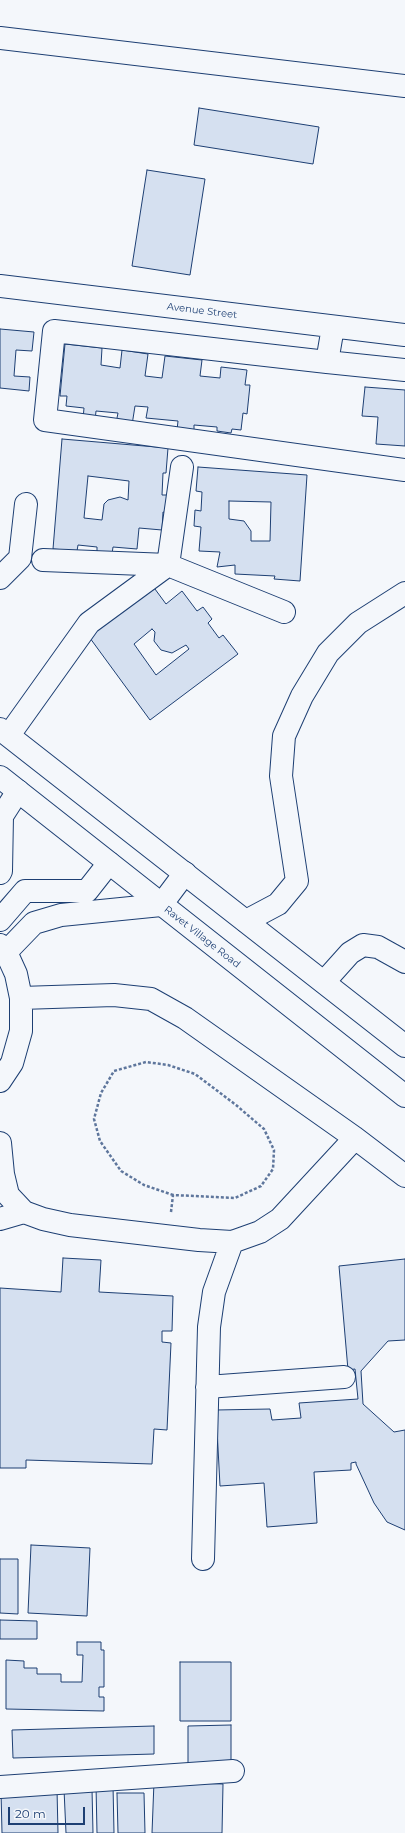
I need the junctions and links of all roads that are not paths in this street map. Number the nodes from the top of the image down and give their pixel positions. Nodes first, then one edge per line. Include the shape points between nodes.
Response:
1 (0, 38) edge
2 (405, 86) edge
3 (0, 286) edge
4 (333, 327) junction
5 (405, 335) edge
6 (327, 362) junction
7 (405, 370) edge
8 (182, 467) dead end
9 (405, 470) edge
10 (26, 504) dead end
11 (43, 560) dead end
12 (168, 565) junction
13 (0, 578) edge
14 (405, 593) edge
15 (284, 612) dead end
16 (4, 732) edge
17 (0, 777) edge
18 (18, 791) junction
19 (109, 863) junction
20 (0, 873) edge
21 (185, 873) junction
22 (161, 905) junction
23 (0, 920) edge
24 (246, 921) junction
25 (3, 948) edge
26 (405, 962) edge
27 (324, 982) junction
28 (21, 998) junction
29 (405, 1046) edge
30 (0, 1081) edge
31 (405, 1096) edge
32 (355, 1138) junction
33 (0, 1143) edge
34 (405, 1176) edge
35 (24, 1212) junction
36 (0, 1219) edge
37 (232, 1242) junction
38 (344, 1377) dead end
39 (207, 1387) junction
40 (203, 1559) dead end
41 (233, 1771) dead end
42 (0, 1787) edge

1 - 2 street
3 - 4 street, Avenue Street
4 - 5 street, Avenue Street
4 - 6 street
6 - 7 street
6 - 9 street via 54,331 45,420
8 - 12 street
10 - 13 street via 20,558
11 - 12 street
12 - 15 street
12 - 16 street via 89,623
14 - 24 street via 358,623 328,653 302,696 284,736 281,776 297,882 278,904
16 - 21 street
17 - 18 street, Ravet Village Road
18 - 19 street, Ravet Village Road
18 - 20 street via 2,816
19 - 22 street, Ravet Village Road
19 - 23 street via 87,891 25,891
21 - 22 street
21 - 24 street
22 - 25 street via 61,915 34,923
22 - 31 street, Ravet Village Road
24 - 27 street
25 - 28 street via 16,974
26 - 27 street via 378,947 363,945 350,953
27 - 29 street
28 - 30 street via 21,1031 12,1063
28 - 32 street via 114,995 151,999 185,1018
32 - 34 street
32 - 37 street via 280,1219 260,1232
33 - 35 street via 8,1195
35 - 36 street
35 - 37 street via 70,1225
37 - 39 street via 214,1292 209,1327
38 - 39 street
39 - 40 street
41 - 42 street

